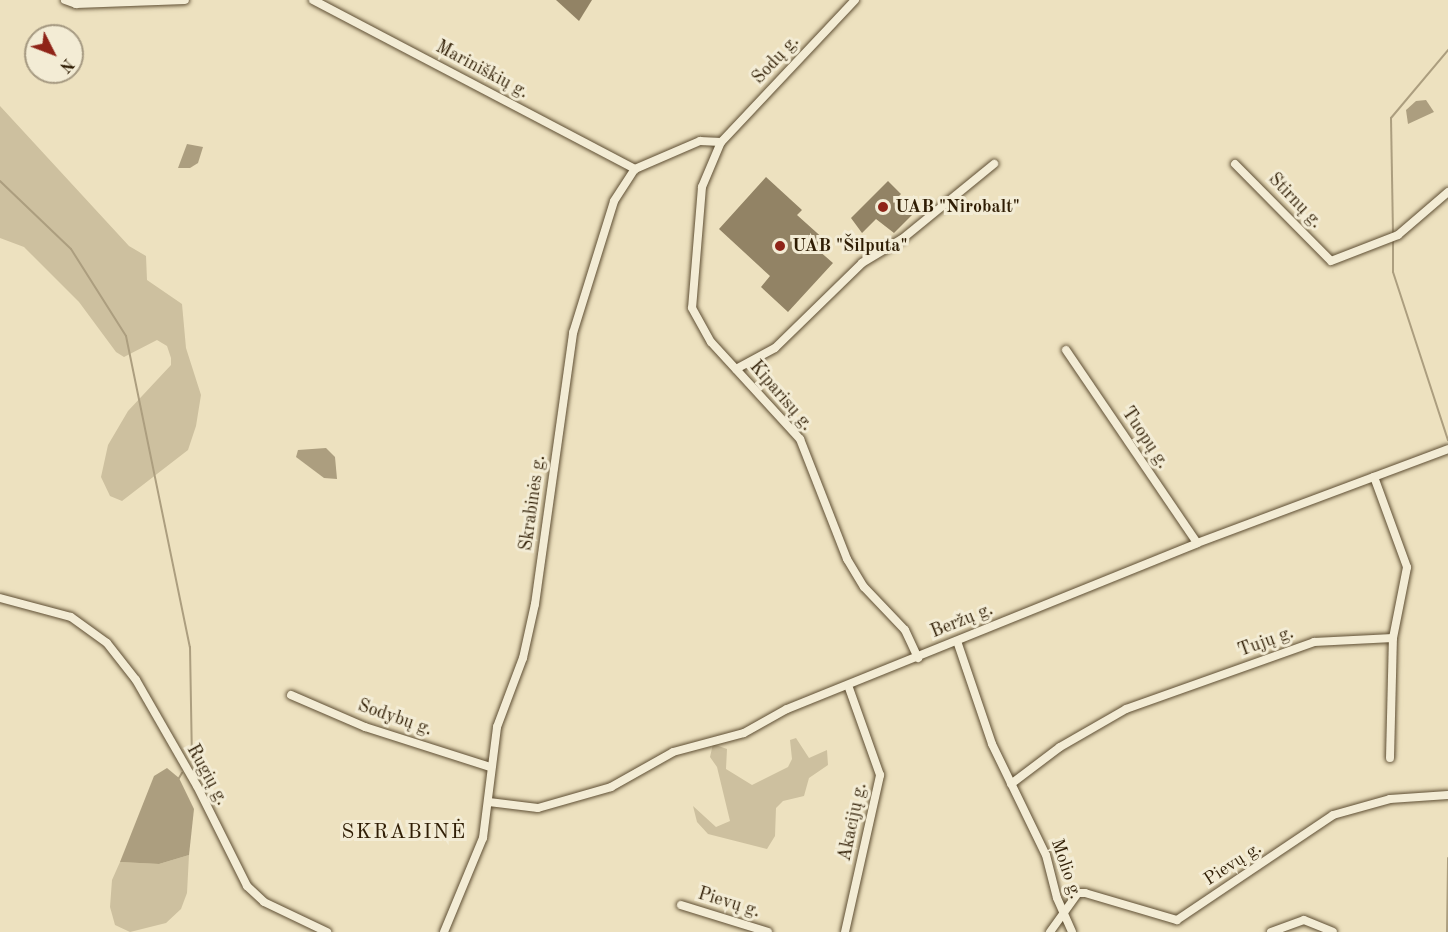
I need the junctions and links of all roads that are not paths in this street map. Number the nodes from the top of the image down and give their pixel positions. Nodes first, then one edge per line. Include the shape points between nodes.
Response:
1 (65, 0) edge
2 (185, 0) edge
3 (313, 0) edge
4 (855, 0) edge
5 (721, 142) junction
6 (994, 164) dead end
7 (1235, 164) dead end
8 (635, 169) junction
9 (1448, 192) edge
10 (1066, 351) dead end
11 (736, 369) junction
12 (1448, 449) edge
13 (1374, 477) junction
14 (1197, 543) junction
15 (0, 598) edge
16 (1393, 638) junction
17 (957, 641) junction
18 (918, 658) junction
19 (849, 687) junction
20 (291, 695) dead end
21 (1390, 758) dead end
22 (490, 767) junction
23 (1011, 784) junction
24 (1448, 795) edge
25 (489, 802) junction
26 (681, 905) dead end
27 (1064, 912) junction
28 (327, 932) edge
29 (444, 932) edge
30 (768, 932) edge
31 (845, 932) edge
32 (1050, 932) edge
33 (1072, 932) edge
34 (1271, 932) edge
35 (1333, 932) edge

1 - 2 street via 76,4
3 - 8 street, Mariniškių g.
4 - 5 street, Sodų g.
5 - 8 street via 700,141
5 - 11 street, Kiparisų g. via 702,187 692,308 699,327
6 - 11 street via 903,239 862,263 775,348
7 - 9 street, Stirnų g. via 1331,261 1398,235
8 - 22 street, Skrabinės g. via 614,201 573,333 534,612 498,727
10 - 14 street, Tuopų g.
11 - 18 street, Kiparisų g. via 800,439 847,559 864,586 905,630
12 - 13 street, Beržų g.
13 - 14 street, Beržų g.
13 - 16 street via 1407,567
14 - 17 street, Beržų g.
15 - 28 street, Rugių g. via 71,617 107,643 136,680 247,886 264,902
16 - 21 street
16 - 23 street, Tujų g. via 1314,642 1126,709 1060,747
17 - 18 street, Beržų g.
17 - 23 street, Molio g.
18 - 19 street, Beržų g.
19 - 25 street, Beržų g. via 787,709 744,733 673,752 611,787 538,808
19 - 31 street, Akacijų g. via 880,775
20 - 22 street, Sodybų g. via 365,727
22 - 25 street, Skrabinės g.
23 - 27 street, Molio g. via 1046,855
24 - 27 street, Pievų g. via 1390,799 1333,815 1177,920 1095,893 1078,893
25 - 29 street, Skrabinės g. via 483,838
26 - 30 street, Pievų g.
27 - 32 street, Pievų g.
27 - 33 street, Molio g.
34 - 35 street via 1304,920

